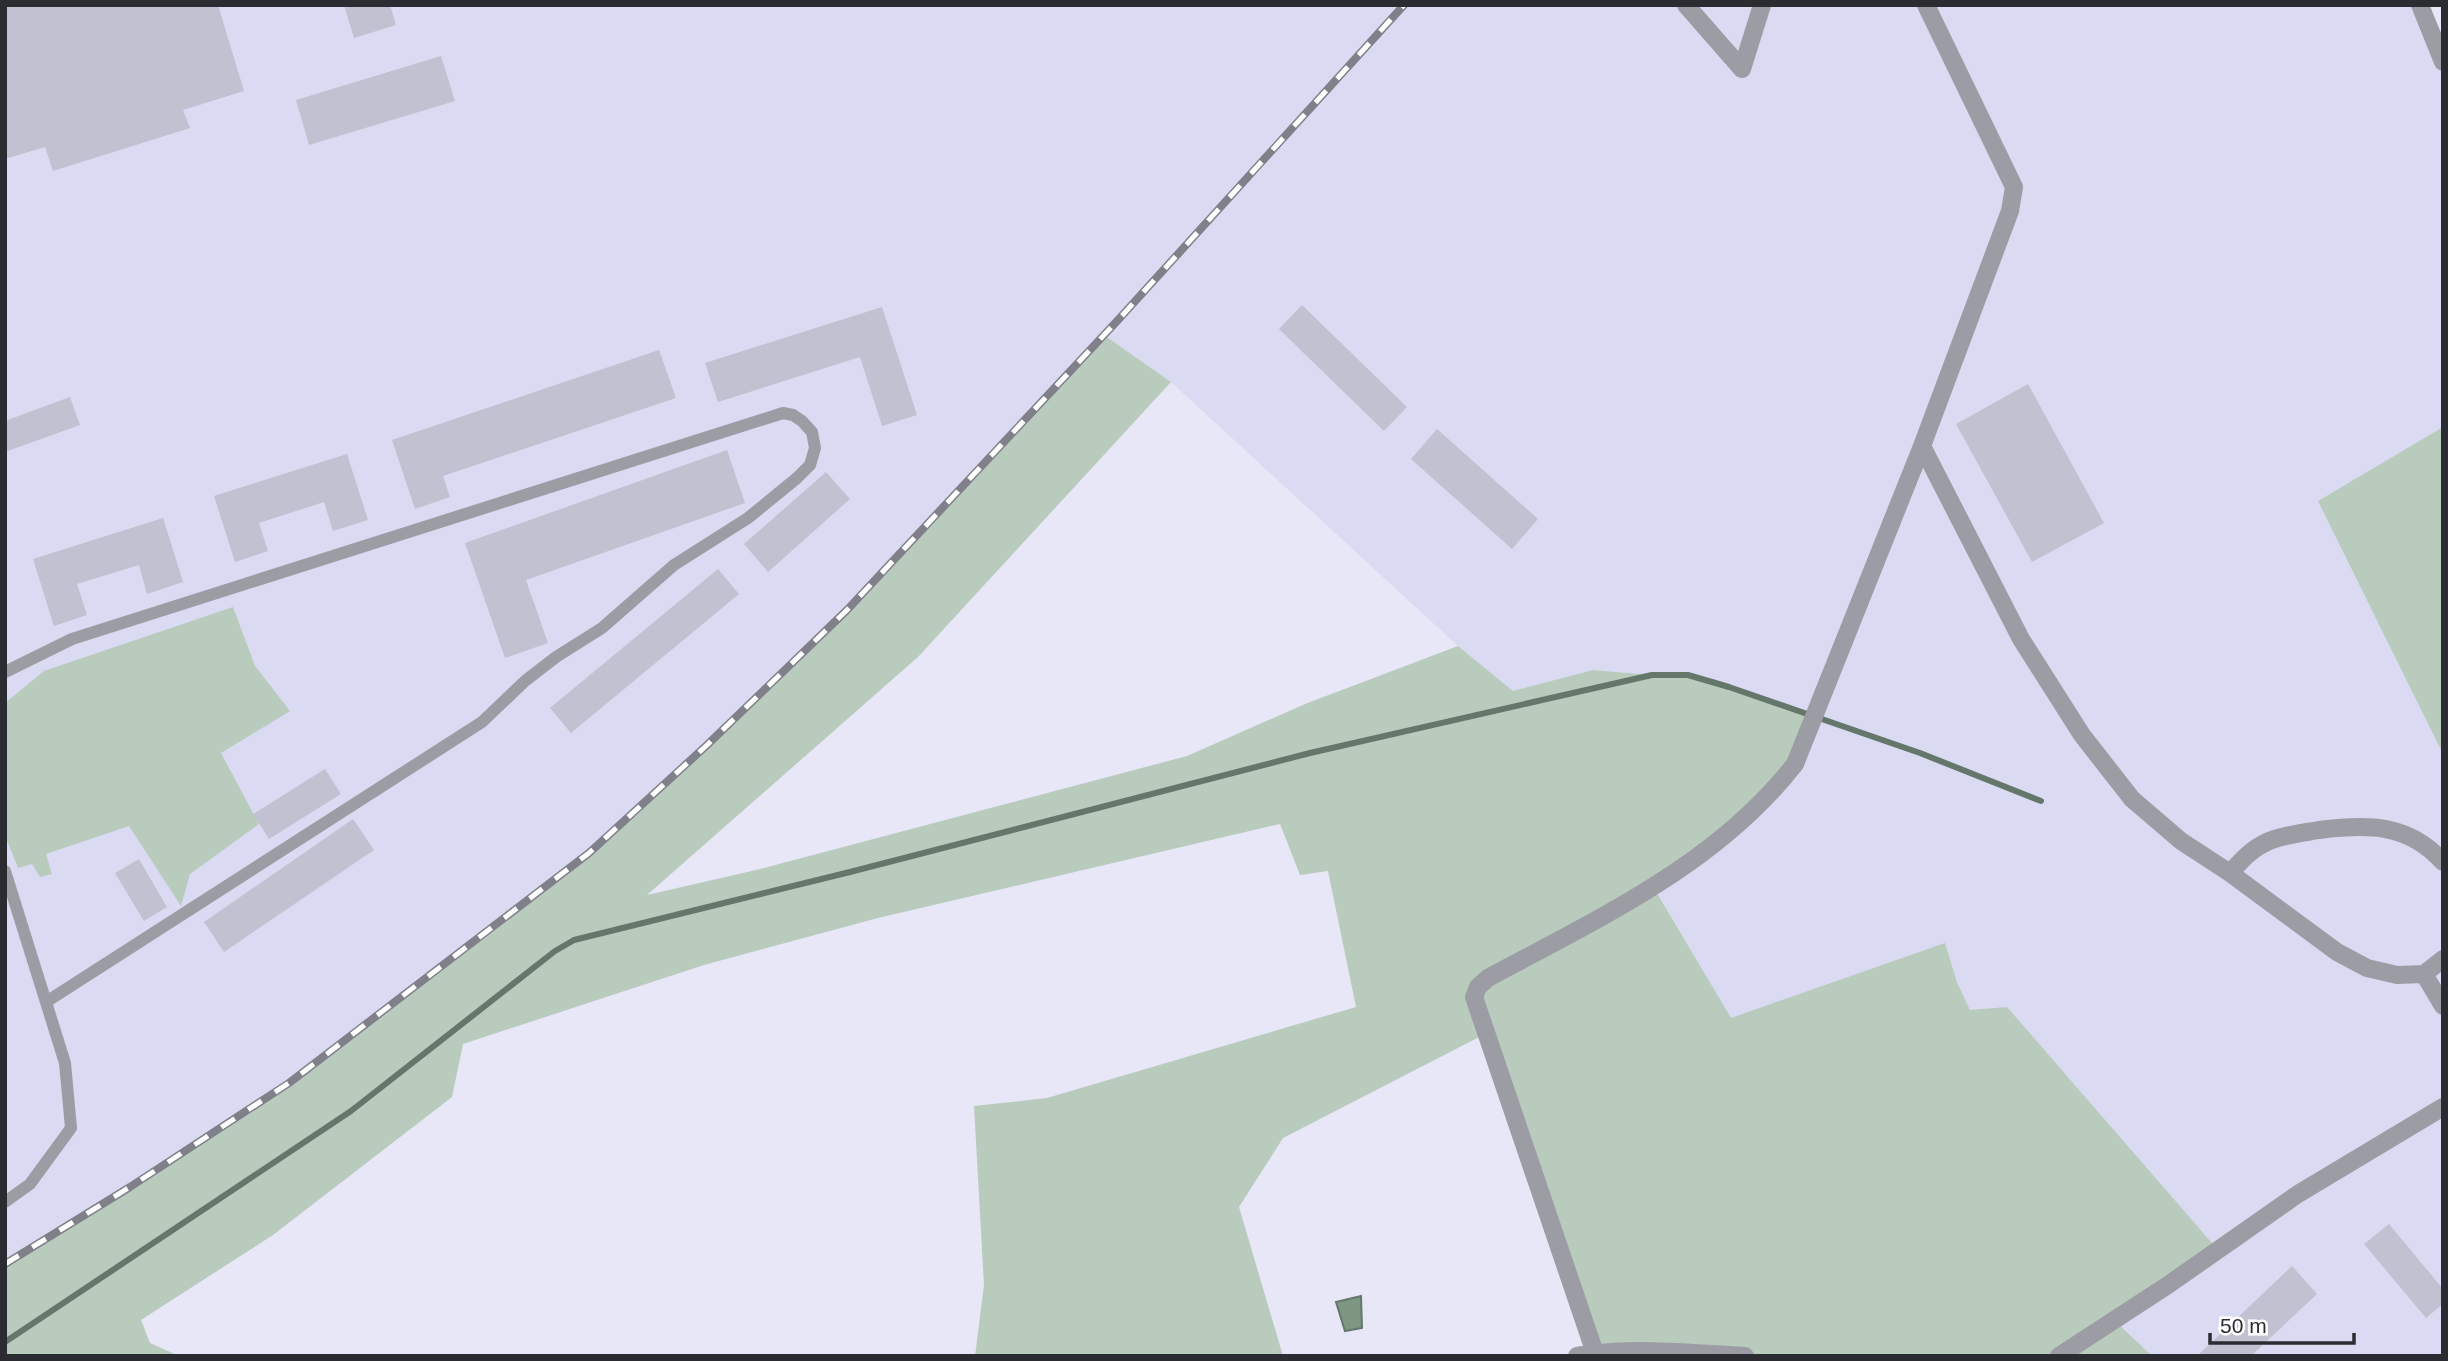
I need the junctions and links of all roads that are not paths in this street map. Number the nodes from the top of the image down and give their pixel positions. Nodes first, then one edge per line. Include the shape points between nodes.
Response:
1 (1686, 5) edge
2 (1762, 5) edge
3 (1926, 5) edge
4 (2420, 5) edge
5 (2443, 62) edge
6 (1922, 446) junction
7 (5, 672) edge
8 (2443, 862) edge
9 (5, 871) edge
10 (2230, 873) junction
11 (2443, 959) edge
12 (2424, 974) junction
13 (46, 1002) junction
14 (2443, 1006) edge
15 (2443, 1107) edge
16 (5, 1202) edge
17 (1588, 1355) edge
18 (1745, 1356) edge
19 (2059, 1356) edge

1 - 2 street via 1742,69
3 - 6 street via 2014,187 2010,211
4 - 5 street
6 - 10 street via 2021,639 2082,735 2132,799 2181,841
6 - 17 street via 1796,764 1730,832 1686,867 1488,978 1474,997
7 - 13 lane via 72,639 783,413 802,421 811,432 815,448 810,465 797,478 748,517 674,565 602,628 525,681 482,722
8 - 10 street via 2432,849 2408,835 2382,827 2345,827 2267,842 2248,853
9 - 13 lane
10 - 12 street via 2337,952 2367,968 2397,975
11 - 12 street
12 - 14 street
13 - 16 lane via 65,1063 71,1128 30,1184
15 - 19 street via 2298,1194
17 - 18 street

